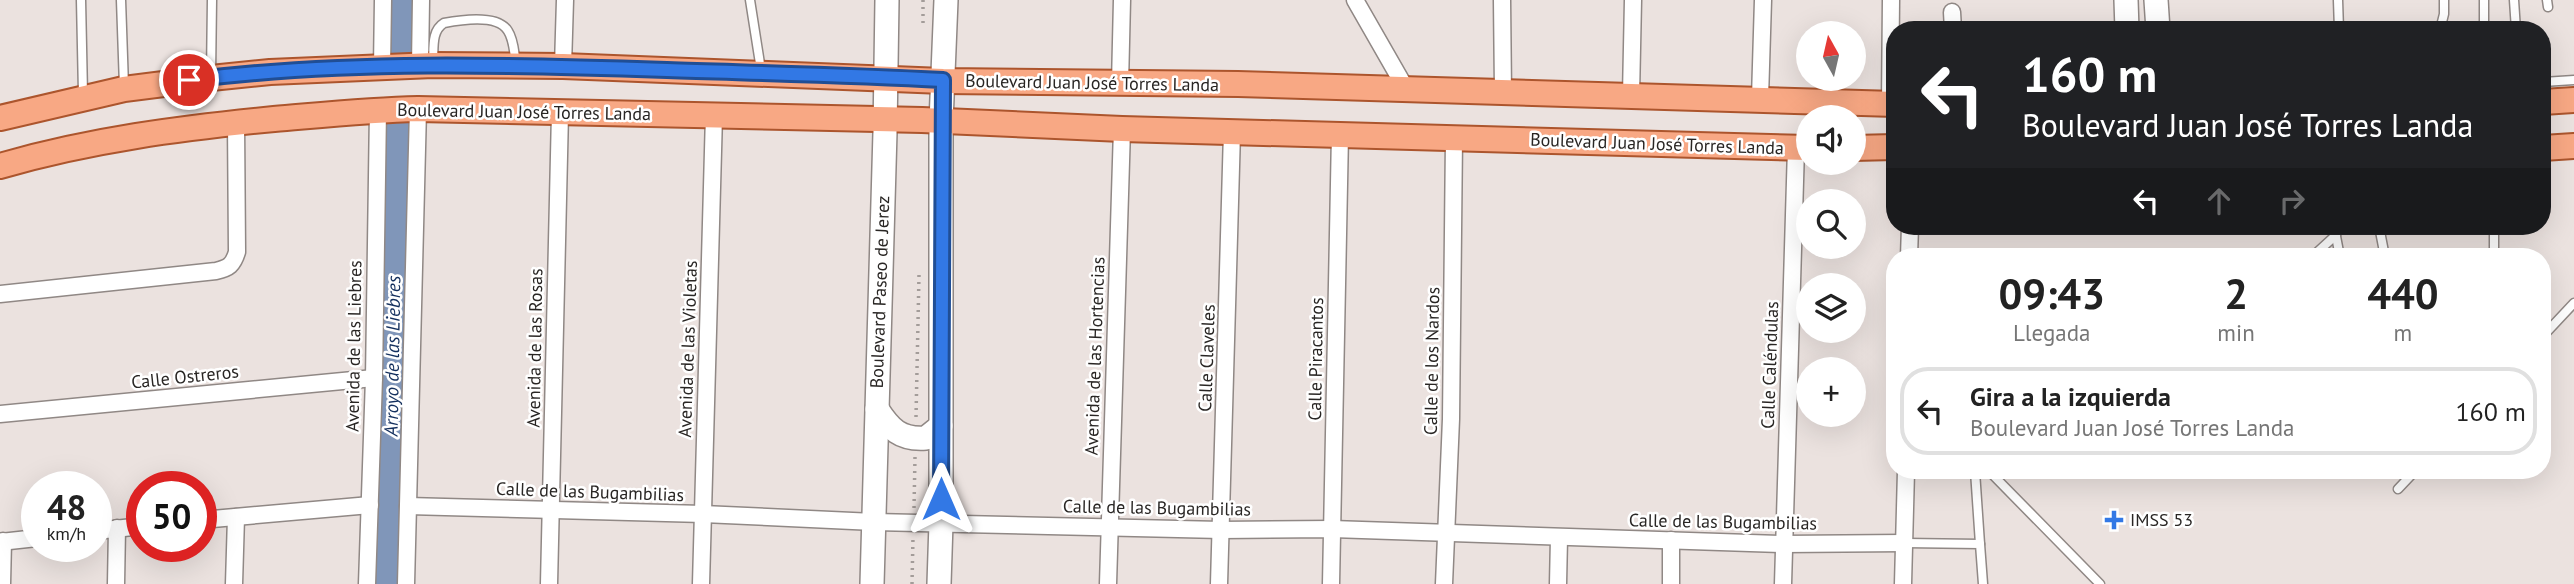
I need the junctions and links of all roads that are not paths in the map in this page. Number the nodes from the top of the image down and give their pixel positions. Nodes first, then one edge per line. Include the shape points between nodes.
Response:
1 (81, 0) edge
2 (121, 0) edge
3 (212, 0) edge
4 (383, 0) edge
5 (421, 0) edge
6 (565, 0) edge
7 (750, 0) edge
8 (887, 0) edge
9 (946, 0) edge
10 (1122, 0) edge
11 (1355, 0) edge
12 (1502, 0) edge
13 (1633, 0) edge
14 (1763, 0) edge
15 (1891, 0) edge
16 (2126, 0) edge
17 (2156, 0) edge
18 (2338, 0) edge
19 (2444, 0) edge
20 (2484, 0) edge
21 (2514, 0) edge
22 (1952, 12) dead end
23 (1891, 21) edge
24 (1952, 21) edge
25 (2127, 21) edge
26 (2157, 21) edge
27 (2339, 21) edge
28 (2442, 21) edge
29 (2484, 21) edge
30 (2515, 21) edge
31 (426, 65) junction
32 (517, 66) junction
33 (563, 66) junction
34 (382, 67) junction
35 (762, 74) junction
36 (211, 78) junction
37 (886, 78) junction
38 (943, 80) junction
39 (2574, 80) edge
40 (1120, 85) junction
41 (124, 89) junction
42 (1406, 89) junction
43 (1503, 92) junction
44 (2551, 94) edge
45 (1631, 95) junction
46 (83, 97) junction
47 (1760, 98) junction
48 (1886, 103) edge
49 (418, 109) junction
50 (377, 110) junction
51 (560, 113) junction
52 (714, 115) junction
53 (0, 118) edge
54 (886, 120) junction
55 (941, 122) junction
56 (236, 123) junction
57 (1122, 129) junction
58 (1232, 132) junction
59 (1340, 134) junction
60 (1454, 138) junction
61 (2574, 146) edge
62 (2551, 147) edge
63 (1796, 148) edge
64 (1866, 148) edge
65 (1886, 148) edge
66 (0, 166) edge
67 (1801, 175) edge
68 (0, 294) edge
69 (2574, 303) edge
70 (2551, 327) edge
71 (374, 378) junction
72 (877, 409) junction
73 (0, 414) edge
74 (941, 426) junction
75 (1906, 479) edge
76 (1976, 479) edge
77 (1997, 479) edge
78 (2408, 479) edge
79 (2399, 489) dead end
80 (369, 505) junction
81 (408, 506) junction
82 (551, 510) junction
83 (703, 514) junction
84 (236, 517) junction
85 (217, 519) edge
86 (874, 522) junction
87 (942, 523) junction
88 (126, 527) edge
89 (1110, 527) junction
90 (117, 528) junction
91 (112, 529) edge
92 (1332, 529) junction
93 (1221, 530) junction
94 (1446, 533) junction
95 (1559, 538) junction
96 (21, 539) edge
97 (1671, 540) junction
98 (2, 541) edge
99 (1905, 543) junction
100 (1783, 544) junction
101 (1980, 544) junction
102 (2, 584) edge
103 (116, 584) edge
104 (234, 584) edge
105 (367, 584) edge
106 (406, 584) edge
107 (549, 584) edge
108 (701, 584) edge
109 (872, 584) edge
110 (939, 584) edge
111 (1108, 584) edge
112 (1219, 584) edge
113 (1331, 584) edge
114 (1444, 584) edge
115 (1558, 584) edge
116 (1671, 584) edge
117 (1783, 584) edge
118 (1903, 584) edge
119 (1983, 584) edge
120 (2099, 584) edge

1 - 46 lane
2 - 41 lane
3 - 36 lane
4 - 34 street
5 - 31 street
6 - 33 street
7 - 35 lane
8 - 37 main road, Boulevard Paseo de Jerez
9 - 38 main road
10 - 40 street
11 - 42 street
12 - 43 street
13 - 45 street
14 - 47 street
15 - 23 street
16 - 25 main road
17 - 26 main road
18 - 27 lane
19 - 28 lane
20 - 29 lane
21 - 30 lane
22 - 24 street
31 - 32 main road, Boulevard Juan José Torres Landa
31 - 32 lane via 438,27 453,21 494,21 508,30
31 - 34 main road, Boulevard Juan José Torres Landa
32 - 33 main road, Boulevard Juan José Torres Landa
33 - 35 main road, Boulevard Juan José Torres Landa
34 - 36 main road, Boulevard Juan José Torres Landa
35 - 37 main road, Boulevard Juan José Torres Landa
36 - 41 main road, Boulevard Juan José Torres Landa
37 - 38 main road, Boulevard Juan José Torres Landa
37 - 54 main road, Boulevard Paseo de Jerez
38 - 40 main road, Boulevard Juan José Torres Landa
38 - 55 main road
39 - 44 lane
40 - 42 main road, Boulevard Juan José Torres Landa
41 - 46 main road, Boulevard Juan José Torres Landa
42 - 43 main road, Boulevard Juan José Torres Landa
43 - 45 main road, Boulevard Juan José Torres Landa
45 - 47 main road, Boulevard Juan José Torres Landa
46 - 53 main road, Boulevard Juan José Torres Landa
47 - 48 main road, Boulevard Juan José Torres Landa
49 - 50 main road, Boulevard Juan José Torres Landa
49 - 51 main road, Boulevard Juan José Torres Landa
49 - 81 street
50 - 56 main road, Boulevard Juan José Torres Landa
50 - 71 street, Avenida de las Liebres
51 - 52 main road, Boulevard Juan José Torres Landa
51 - 82 street, Avenida de las Rosas
52 - 54 main road, Boulevard Juan José Torres Landa
52 - 83 street, Avenida de las Violetas
54 - 55 main road, Boulevard Juan José Torres Landa
54 - 72 main road, Boulevard Paseo de Jerez
55 - 57 main road, Boulevard Juan José Torres Landa
55 - 74 main road
56 - 66 main road, Boulevard Juan José Torres Landa via 143,134
56 - 68 street via 237,252 229,268
57 - 58 main road, Boulevard Juan José Torres Landa
57 - 89 street, Avenida de las Hortencias
58 - 59 main road, Boulevard Juan José Torres Landa
58 - 93 street, Calle Claveles
59 - 60 main road, Boulevard Juan José Torres Landa
59 - 92 street, Calle Piracantos
60 - 63 main road, Boulevard Juan José Torres Landa
60 - 94 street, Calle de los Nardos
61 - 62 main road
64 - 65 main road
67 - 100 street, Calle Caléndulas
69 - 70 lane
71 - 73 street, Calle Ostreros
71 - 80 street, Avenida de las Liebres
72 - 74 main road via 899,435 926,438
72 - 86 main road, Boulevard Paseo de Jerez
74 - 87 main road
75 - 99 street
76 - 101 lane
77 - 120 lane
78 - 79 lane
80 - 84 street
80 - 105 street, Avenida de las Liebres
81 - 82 street, Calle de las Bugambilias
81 - 106 street
82 - 83 street, Calle de las Bugambilias
82 - 107 street, Avenida de las Rosas
83 - 86 street, Calle de las Bugambilias
83 - 108 street, Avenida de las Violetas
84 - 85 street
84 - 104 street
86 - 87 street, Calle de las Bugambilias
86 - 109 main road, Boulevard Paseo de Jerez
87 - 89 street, Calle de las Bugambilias
87 - 110 main road
88 - 90 street
89 - 93 street, Calle de las Bugambilias
89 - 111 street, Avenida de las Hortencias
90 - 91 street
90 - 103 street
92 - 93 street, Calle de las Bugambilias
92 - 94 street, Calle de las Bugambilias
92 - 113 street, Calle Piracantos
93 - 112 street, Calle Claveles
94 - 95 street, Calle de las Bugambilias
94 - 114 street, Calle de los Nardos
95 - 97 street, Calle de las Bugambilias
95 - 115 street
96 - 98 street
97 - 100 street, Calle de las Bugambilias
97 - 116 street
98 - 102 street
99 - 100 street, Calle de las Bugambilias
99 - 101 lane
99 - 118 street
100 - 117 street, Calle Caléndulas
101 - 119 lane

